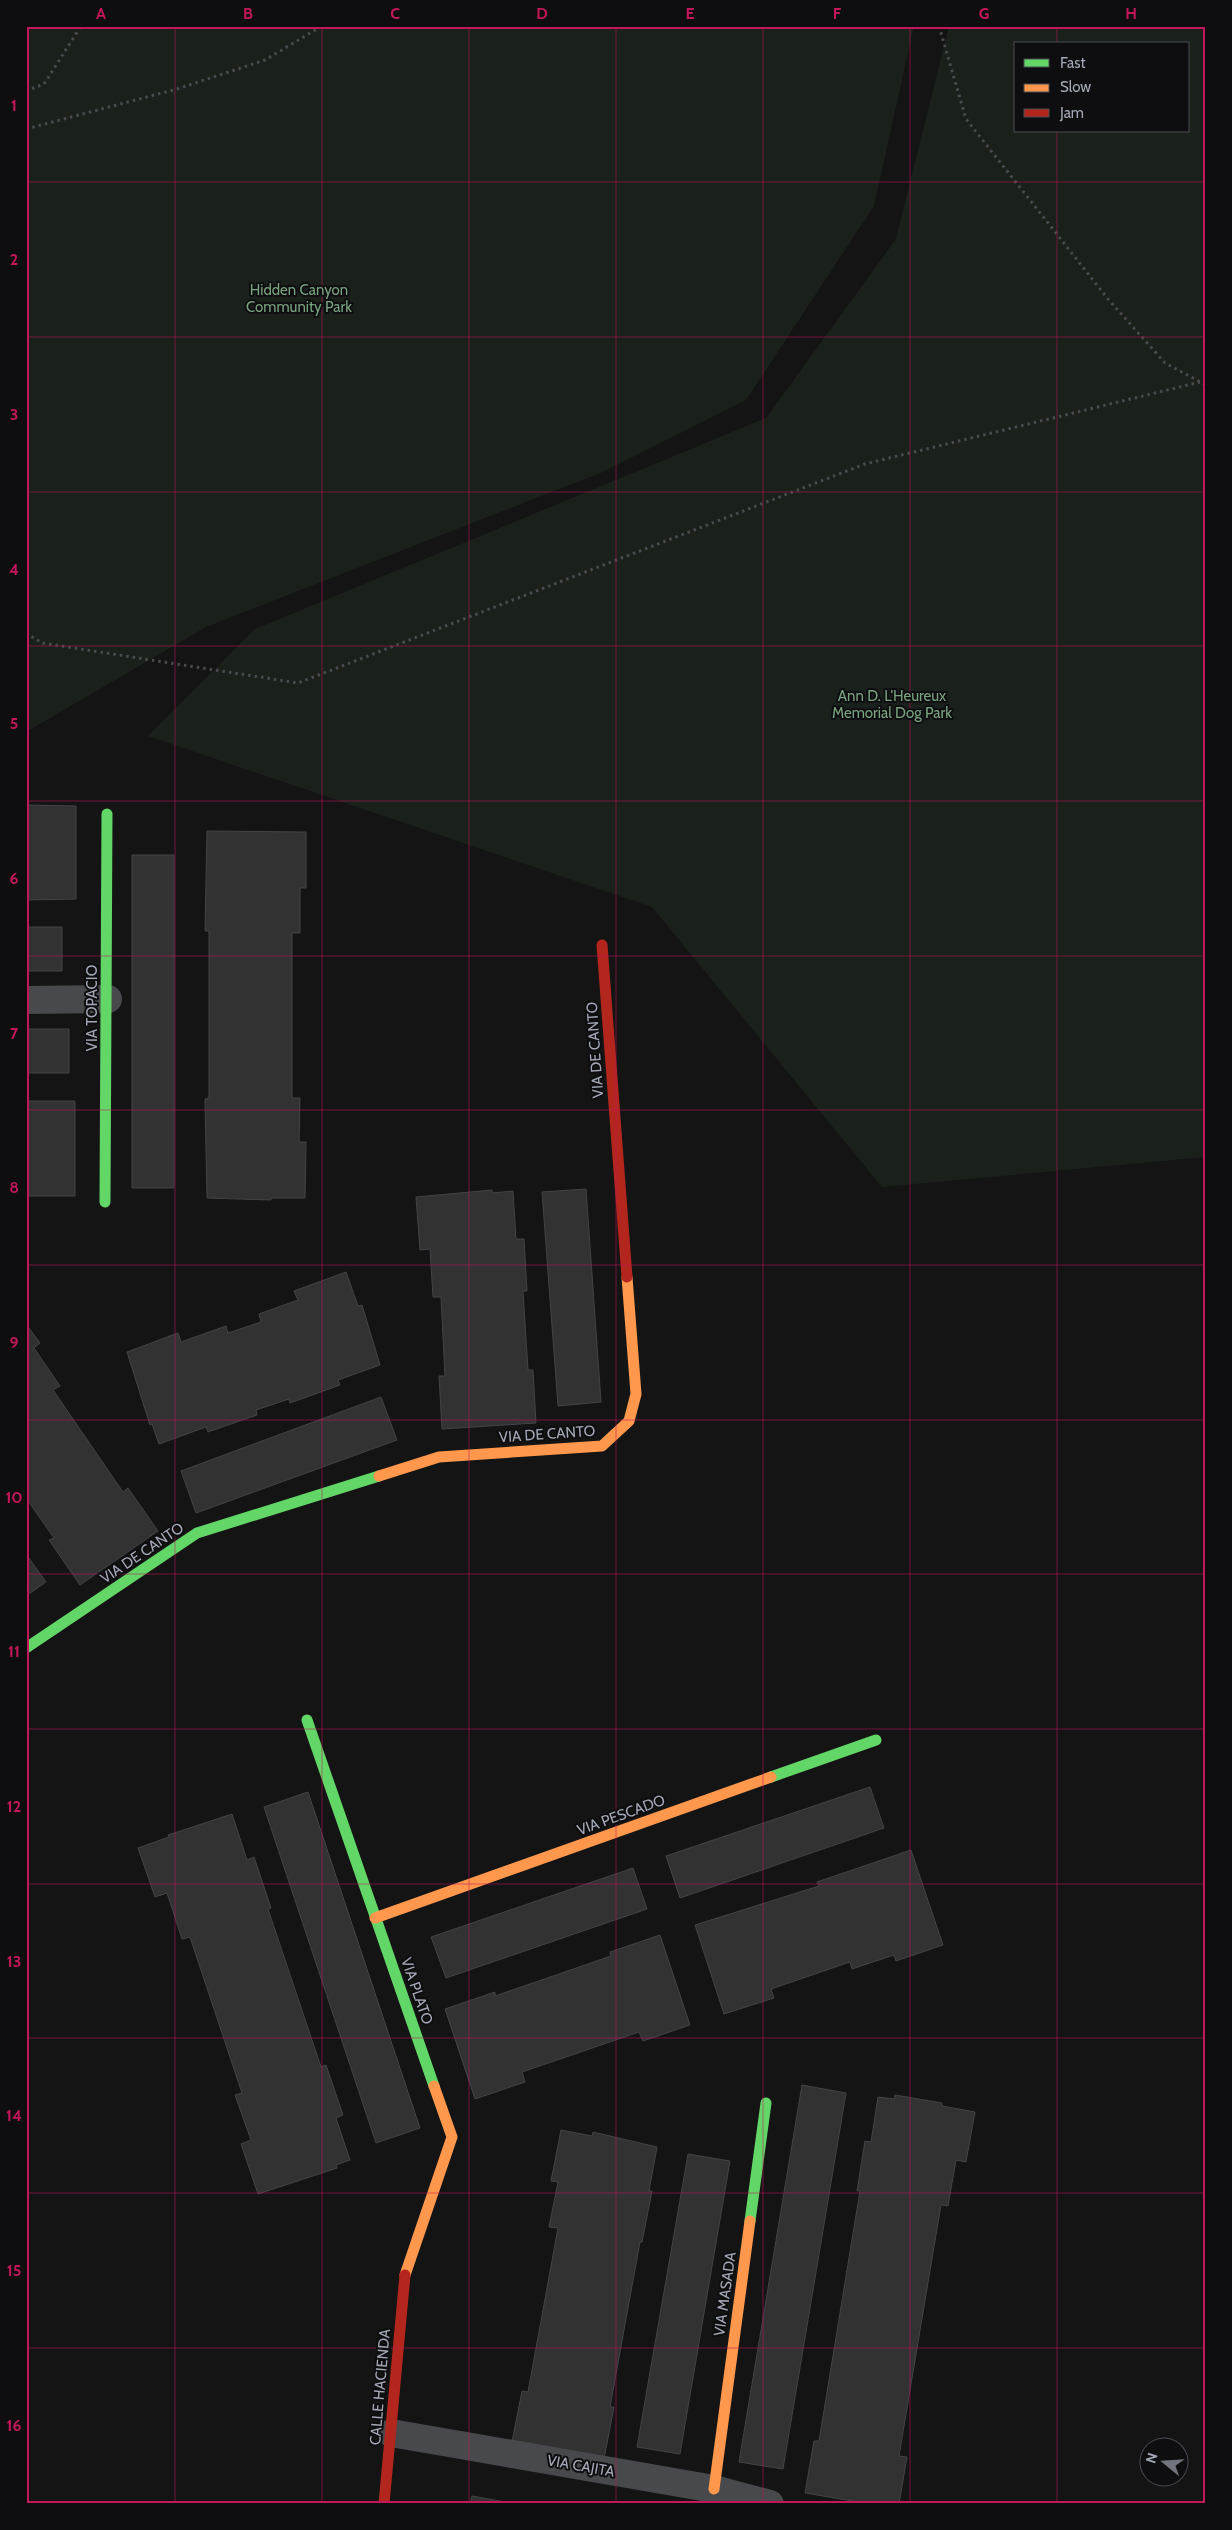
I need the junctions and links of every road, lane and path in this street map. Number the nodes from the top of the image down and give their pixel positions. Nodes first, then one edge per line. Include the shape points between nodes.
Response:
1 (81, 26) edge
2 (322, 26) edge
3 (939, 26) edge
4 (26, 91) edge
5 (26, 129) edge
6 (1200, 382) junction
7 (1206, 385) edge
8 (26, 633) edge
9 (107, 814) dead end
10 (602, 945) dead end
11 (108, 999) junction
12 (26, 1000) edge
13 (105, 1202) dead end
14 (26, 1648) edge
15 (307, 1720) dead end
16 (876, 1740) dead end
17 (376, 1918) junction
18 (766, 2103) dead end
19 (405, 2272) joint
20 (391, 2434) junction
21 (714, 2489) junction
22 (384, 2504) edge
23 (770, 2504) edge

1 - 4 path via 44,84
2 - 5 path via 265,60 177,89
3 - 6 path via 966,119 1072,254 1165,363
6 - 7 path
6 - 8 path via 865,464 298,683 42,643
9 - 11 street, VIA TOPACIO
10 - 14 street, VIA DE CANTO via 636,1394 629,1421 602,1446 439,1456 197,1534
11 - 12 street
11 - 13 street, VIA TOPACIO
15 - 17 street, VIA PLATO
16 - 17 street, VIA PESCADO
17 - 19 street, VIA PLATO via 452,2137
18 - 21 street, VIA MASADA
19 - 20 street, CALLE HACIENDA
20 - 21 street, VIA CAJITA
20 - 22 street, CALLE HACIENDA
21 - 23 street, VIA CAJITA

